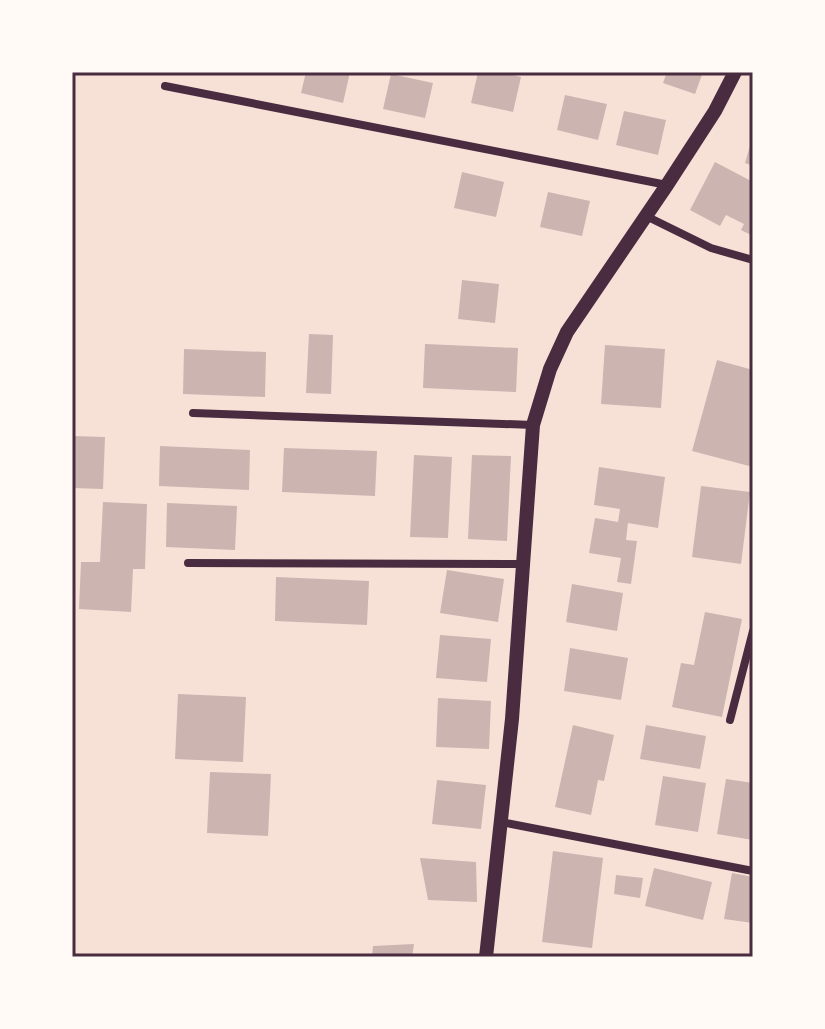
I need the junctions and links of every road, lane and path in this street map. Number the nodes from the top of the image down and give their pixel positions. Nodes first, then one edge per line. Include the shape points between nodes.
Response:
1 (735, 72) edge
2 (165, 86) dead end
3 (667, 185) junction
4 (646, 216) junction
5 (753, 260) edge
6 (193, 413) dead end
7 (533, 425) junction
8 (188, 563) dead end
9 (524, 564) junction
10 (753, 631) edge
11 (730, 720) dead end
12 (500, 822) junction
13 (753, 871) edge
14 (486, 957) edge

1 - 3 street
2 - 3 street
3 - 4 street
4 - 5 street via 711,248
4 - 7 street via 567,332
6 - 7 street
7 - 9 street
8 - 9 street
9 - 12 street
10 - 11 street
12 - 13 street
12 - 14 street

